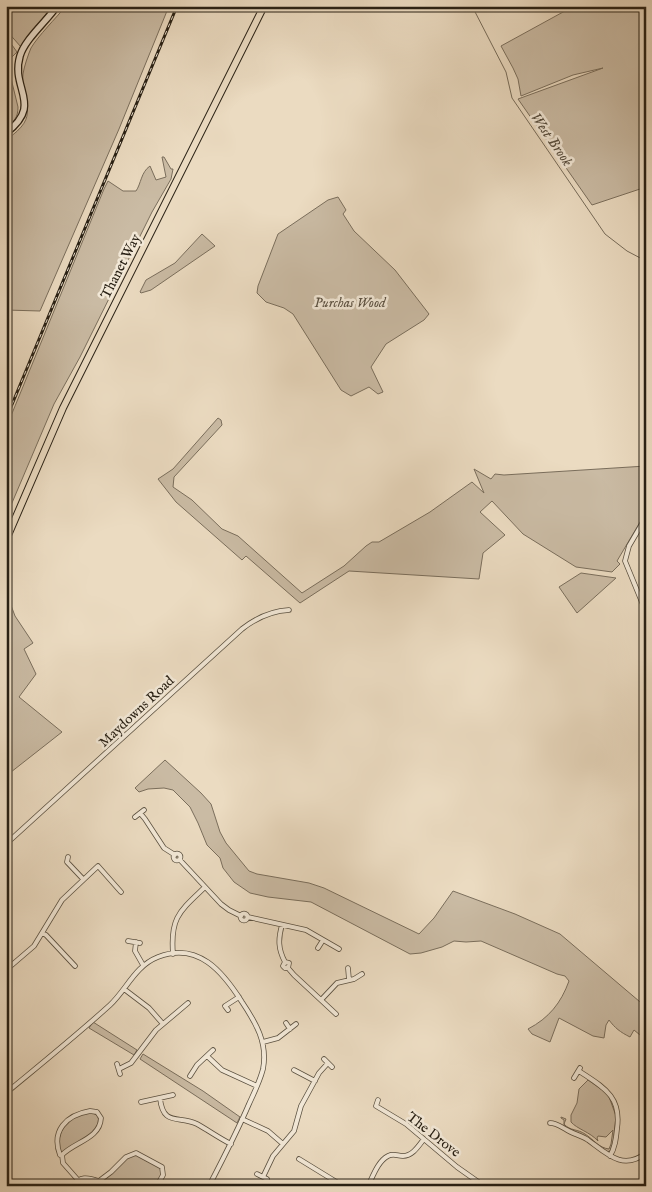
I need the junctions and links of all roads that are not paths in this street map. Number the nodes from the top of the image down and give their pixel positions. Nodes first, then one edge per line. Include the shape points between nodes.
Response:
1 (57, 6) edge
2 (264, 6) edge
3 (6, 133) edge
4 (646, 517) edge
5 (6, 540) edge
6 (289, 610) dead end
7 (646, 612) edge
8 (144, 810) dead end
9 (140, 813) junction
10 (135, 817) dead end
11 (6, 844) edge
12 (68, 857) dead end
13 (83, 879) junction
14 (205, 887) junction
15 (121, 892) dead end
16 (178, 904) dead end
17 (182, 909) junction
18 (282, 925) junction
19 (42, 933) junction
20 (323, 940) junction
21 (128, 941) dead end
22 (318, 948) dead end
23 (339, 949) dead end
24 (173, 954) junction
25 (144, 965) junction
26 (75, 966) dead end
27 (348, 968) dead end
28 (6, 970) edge
29 (362, 974) dead end
30 (349, 980) junction
31 (124, 989) junction
32 (239, 997) junction
33 (321, 1000) junction
34 (188, 1003) dead end
35 (228, 1010) dead end
36 (336, 1014) dead end
37 (286, 1023) dead end
38 (163, 1024) junction
39 (296, 1024) dead end
40 (290, 1029) junction
41 (263, 1042) junction
42 (139, 1043) dead end
43 (144, 1046) junction
44 (213, 1050) dead end
45 (207, 1056) junction
46 (324, 1059) dead end
47 (328, 1063) junction
48 (117, 1064) dead end
49 (188, 1067) dead end
50 (332, 1067) dead end
51 (302, 1068) dead end
52 (119, 1069) junction
53 (193, 1070) junction
54 (294, 1070) dead end
55 (300, 1073) junction
56 (120, 1074) dead end
57 (190, 1076) dead end
58 (574, 1078) dead end
59 (315, 1081) junction
60 (257, 1086) junction
61 (6, 1093) edge
62 (172, 1095) dead end
63 (160, 1098) junction
64 (149, 1100) junction
65 (378, 1100) dead end
66 (142, 1102) dead end
67 (150, 1107) dead end
68 (242, 1119) junction
69 (562, 1119) dead end
70 (550, 1123) dead end
71 (560, 1125) junction
72 (424, 1139) junction
73 (231, 1144) junction
74 (283, 1144) junction
75 (646, 1153) edge
76 (62, 1155) junction
77 (610, 1156) junction
78 (299, 1158) dead end
79 (258, 1174) dead end
80 (262, 1176) junction
81 (268, 1179) dead end
82 (78, 1180) junction
83 (99, 1181) junction
84 (71, 1186) edge
85 (103, 1186) edge
86 (158, 1186) edge
87 (209, 1186) edge
88 (343, 1186) edge
89 (368, 1186) edge
90 (484, 1186) edge

1 - 3 main road via 20,55 19,75 25,111 16,126
2 - 5 main road, Thanet Way via 63,408
4 - 7 street via 629,546 625,561
6 - 11 street, Maydowns Road via 278,610 242,629
8 - 9 street
9 - 10 street
9 - 14 street via 164,848 175,855 175,860 180,860
12 - 13 street via 67,862
13 - 15 street via 98,866
13 - 19 street via 62,900
14 - 17 street
14 - 18 street via 244,920 248,917
16 - 17 street
17 - 24 street via 173,926
18 - 20 street via 306,930
18 - 33 street via 278,942 284,962
19 - 26 street
19 - 28 street via 34,946
20 - 22 street
20 - 23 street
21 - 25 street via 138,942 136,951
24 - 25 street via 160,956
24 - 32 street via 197,956 212,964 226,977
25 - 31 street
27 - 30 street
29 - 30 street
30 - 33 street via 338,983
31 - 38 street via 149,1008
31 - 61 street via 112,1004
32 - 35 street via 225,1006
32 - 41 street
33 - 36 street
34 - 38 street
37 - 40 street
38 - 43 street
39 - 40 street
40 - 41 street via 278,1038
41 - 60 street via 264,1061
42 - 43 street
43 - 52 street via 132,1063
44 - 45 street
45 - 53 street
45 - 60 street via 222,1070
46 - 47 street
47 - 50 street
47 - 59 street
48 - 52 street
49 - 53 street
51 - 55 street
52 - 56 street
53 - 57 street
54 - 55 street
55 - 59 street
58 - 77 street via 580,1069 608,1091 614,1100 619,1120
59 - 74 street via 301,1106 294,1131
60 - 68 street
62 - 63 street
63 - 64 street
63 - 73 street via 165,1113 172,1118 191,1121
64 - 66 street
64 - 67 street
65 - 72 street, The Drove via 376,1106
68 - 73 street
68 - 74 street via 268,1131
69 - 71 street
70 - 71 street
71 - 77 street
72 - 89 street via 409,1155 386,1157
72 - 90 street, The Drove
73 - 87 street
74 - 80 street
75 - 77 street via 628,1161
76 - 76 street via 57,1135 63,1126 80,1113 94,1111 100,1115 101,1122 94,1133
76 - 82 street via 63,1164
78 - 88 street
79 - 80 street
80 - 81 street
82 - 83 street
82 - 84 street
83 - 85 street
83 - 86 street via 129,1155 136,1153 162,1167 163,1176

